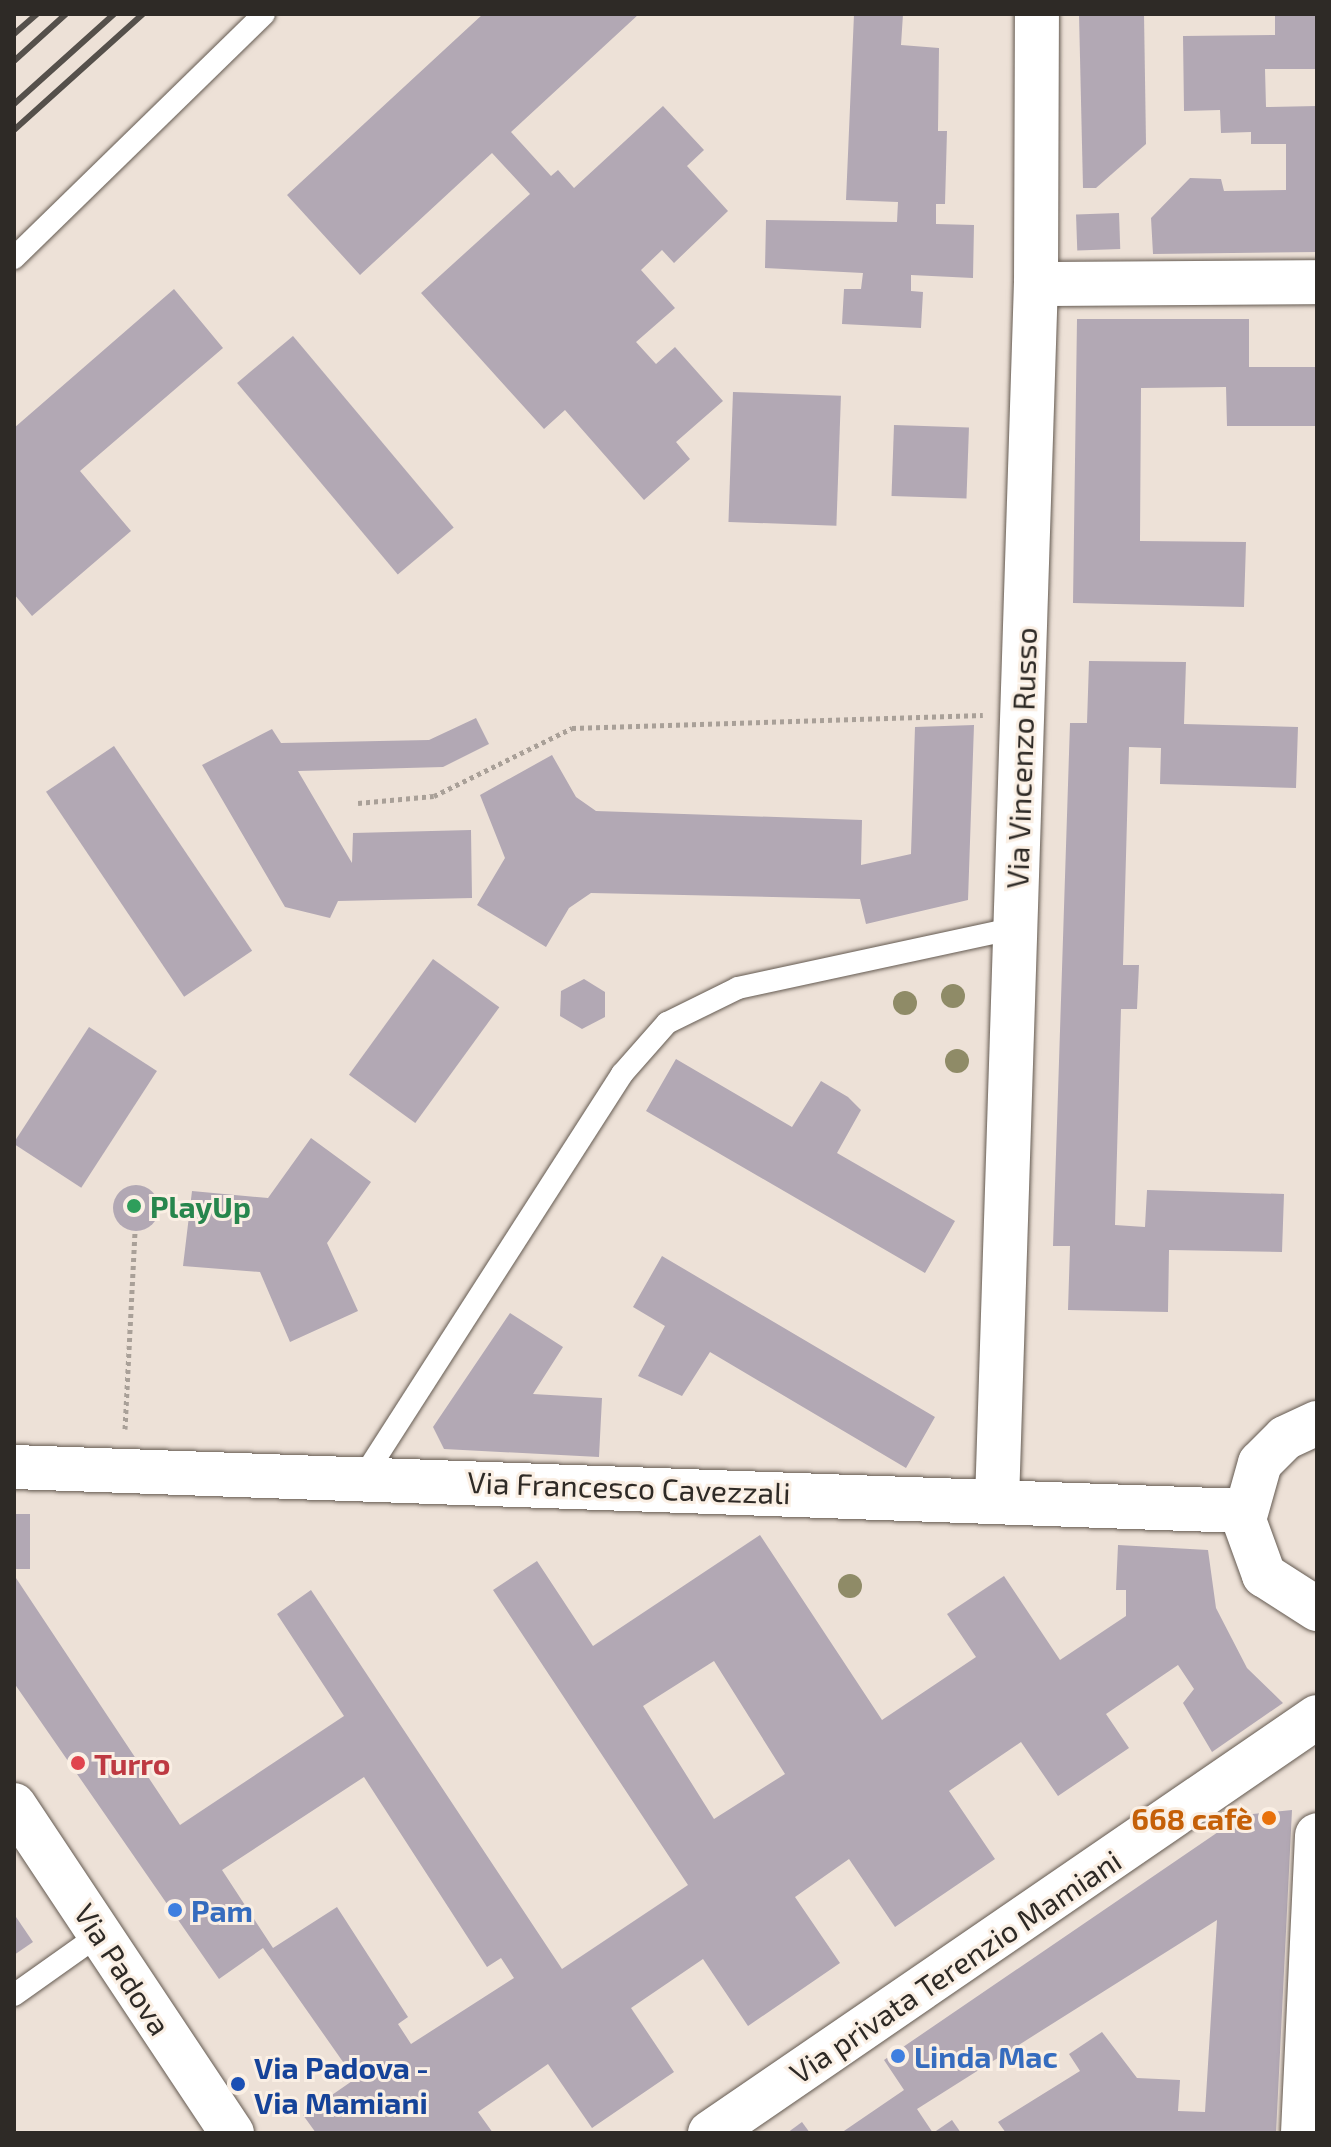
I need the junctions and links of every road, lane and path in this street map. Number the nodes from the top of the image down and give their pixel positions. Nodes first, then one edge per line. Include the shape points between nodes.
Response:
1 (264, 14) edge
2 (1037, 14) edge
3 (14, 258) edge
4 (1317, 282) edge
5 (1036, 284) junction
6 (1022, 714) junction
7 (358, 803) dead end
8 (1016, 928) junction
9 (135, 1231) dead end
10 (1317, 1423) edge
11 (124, 1444) dead end
12 (14, 1467) edge
13 (364, 1476) junction
14 (997, 1502) junction
15 (1244, 1511) junction
16 (1317, 1609) edge
17 (1317, 1717) edge
18 (14, 1805) edge
19 (1317, 1835) edge
20 (100, 1934) junction
21 (14, 1995) edge
22 (232, 2133) edge
23 (710, 2133) edge
24 (1303, 2133) edge

1 - 3 lane
2 - 5 street, Via Vincenzo Russo
4 - 5 street
5 - 6 street, Via Vincenzo Russo
6 - 7 path via 591,725 553,732 434,796
6 - 8 street, Via Vincenzo Russo
8 - 13 lane via 738,988 667,1023 622,1074
8 - 14 street, Via Vincenzo Russo
9 - 11 path
10 - 15 street via 1267,1453
12 - 13 street, Via Francesco Cavezzali
13 - 14 street, Via Francesco Cavezzali
14 - 15 street, Via Francesco Cavezzali
15 - 16 street via 1247,1543 1264,1575
17 - 23 street, Via privata Terenzio Mamiani
18 - 20 street, Via Padova
19 - 24 street
20 - 21 lane
20 - 22 street, Via Padova

